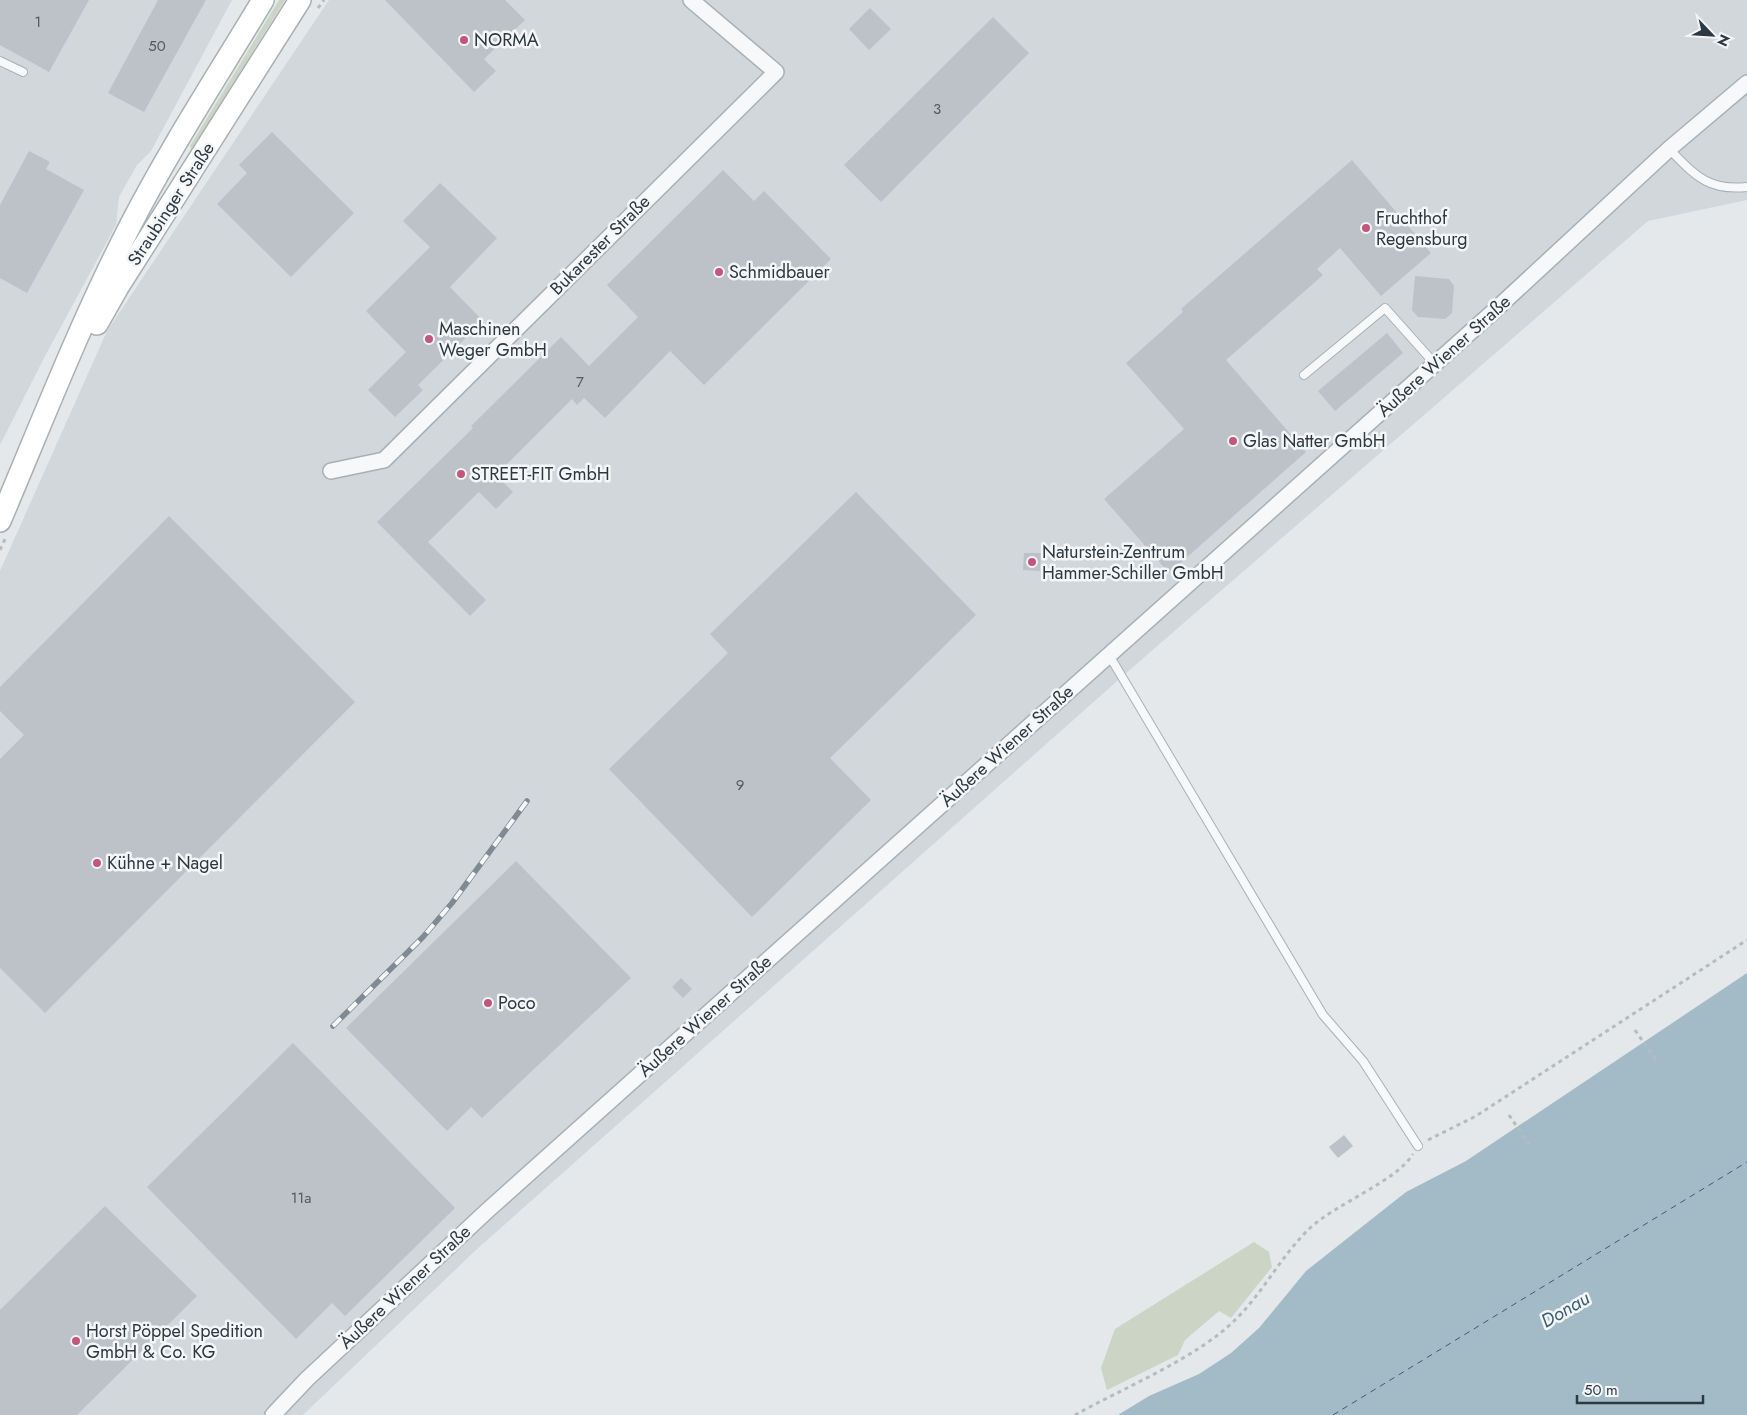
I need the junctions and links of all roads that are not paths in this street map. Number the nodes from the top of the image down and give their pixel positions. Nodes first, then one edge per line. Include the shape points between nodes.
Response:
1 (263, 0) edge
2 (300, 0) edge
3 (691, 0) edge
4 (0, 61) edge
5 (23, 72) dead end
6 (1747, 83) edge
7 (1669, 149) junction
8 (1747, 186) edge
9 (1435, 364) junction
10 (1304, 375) dead end
11 (47, 412) junction
12 (331, 471) dead end
13 (0, 521) edge
14 (1109, 655) junction
15 (1418, 1146) road end
16 (273, 1415) edge

1 - 11 main road, Straubinger Straße via 161,168 97,293
2 - 11 main road, Straubinger Straße via 118,287
3 - 12 street, Bukarester Straße via 776,72 384,460
4 - 5 lane
6 - 7 street, Äußere Wiener Straße
7 - 8 lane via 1694,174 1711,184 1726,189
7 - 9 street, Äußere Wiener Straße
9 - 10 lane via 1385,308
9 - 14 street, Äußere Wiener Straße
11 - 13 main road, Straubinger Straße
14 - 15 lane via 1324,1016 1363,1061
14 - 16 street, Äußere Wiener Straße via 488,1210 307,1379

